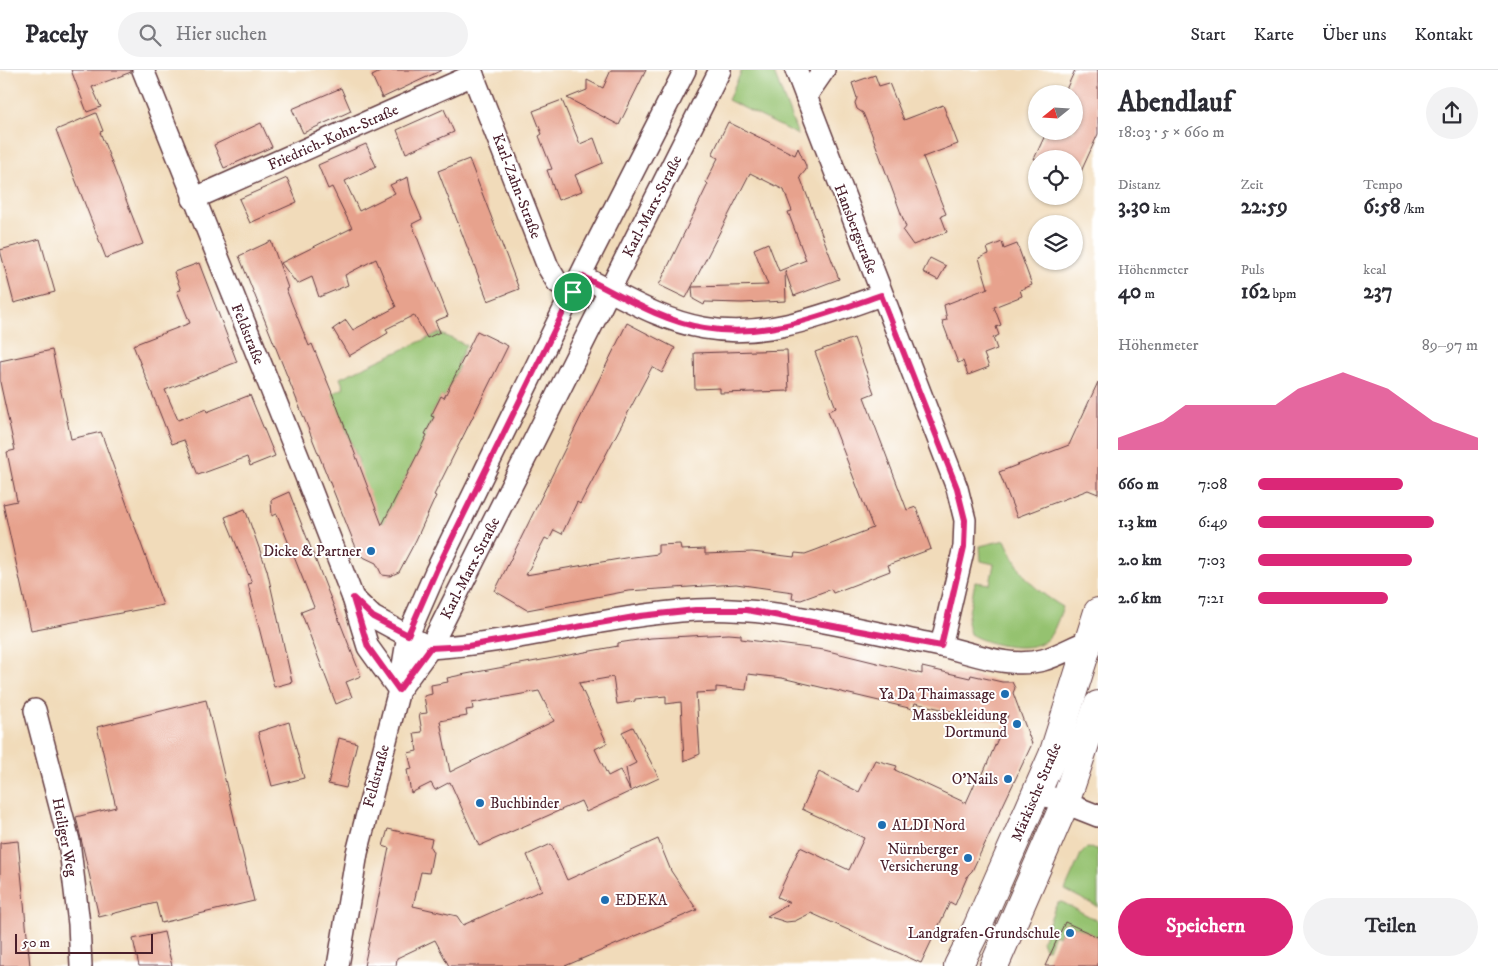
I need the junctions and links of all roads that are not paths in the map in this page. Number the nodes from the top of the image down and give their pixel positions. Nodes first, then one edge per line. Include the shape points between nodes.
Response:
1 (143, 70) edge
2 (685, 70) edge
3 (720, 70) edge
4 (796, 70) edge
5 (824, 70) edge
6 (472, 72) edge
7 (806, 96) junction
8 (194, 199) junction
9 (577, 284) junction
10 (610, 290) junction
11 (881, 295) junction
12 (353, 598) junction
13 (1098, 612) edge
14 (408, 635) junction
15 (1088, 641) junction
16 (941, 646) junction
17 (430, 648) junction
18 (399, 690) junction
19 (1098, 704) edge
20 (35, 710) dead end
21 (1037, 792) junction
22 (1065, 803) junction
23 (1098, 816) edge
24 (81, 966) edge
25 (338, 966) edge
26 (958, 966) edge
27 (994, 966) edge

1 - 8 street, Feldstraße
2 - 9 street, Karl-Marx-Straße
3 - 10 street, Karl-Marx-Straße
4 - 7 street, Hansbergstraße
5 - 7 street
6 - 8 street, Friedrich-Kohn-Straße
6 - 9 street, Karl-Zahn-Straße via 548,267 557,282
7 - 11 street, Hansbergstraße
8 - 12 street, Feldstraße
9 - 10 street, Karl-Zahn-Straße
9 - 14 street, Karl-Marx-Straße via 440,562
10 - 11 street, Karl-Zahn-Straße via 680,321 703,328 728,330 773,329 830,314
10 - 17 street, Karl-Marx-Straße
11 - 16 street, Hansbergstraße via 957,488 965,520 964,547
12 - 14 street, Feldstraße via 373,617
12 - 18 street, Feldstraße via 368,647
13 - 15 main road, Märkische Straße
14 - 17 street, Feldstraße
14 - 18 street, Karl-Marx-Straße
15 - 16 street via 1043,660 1010,662
15 - 21 main road, Märkische Straße via 1057,745
16 - 17 street via 747,610 695,610 640,616 468,646
17 - 18 street, Karl-Marx-Straße
18 - 25 street, Feldstraße via 364,824
19 - 22 main road, Märkische Straße
20 - 24 street, Heiliger Weg via 69,841
21 - 22 street
21 - 26 main road, Märkische Straße
22 - 23 street
22 - 27 main road, Märkische Straße

